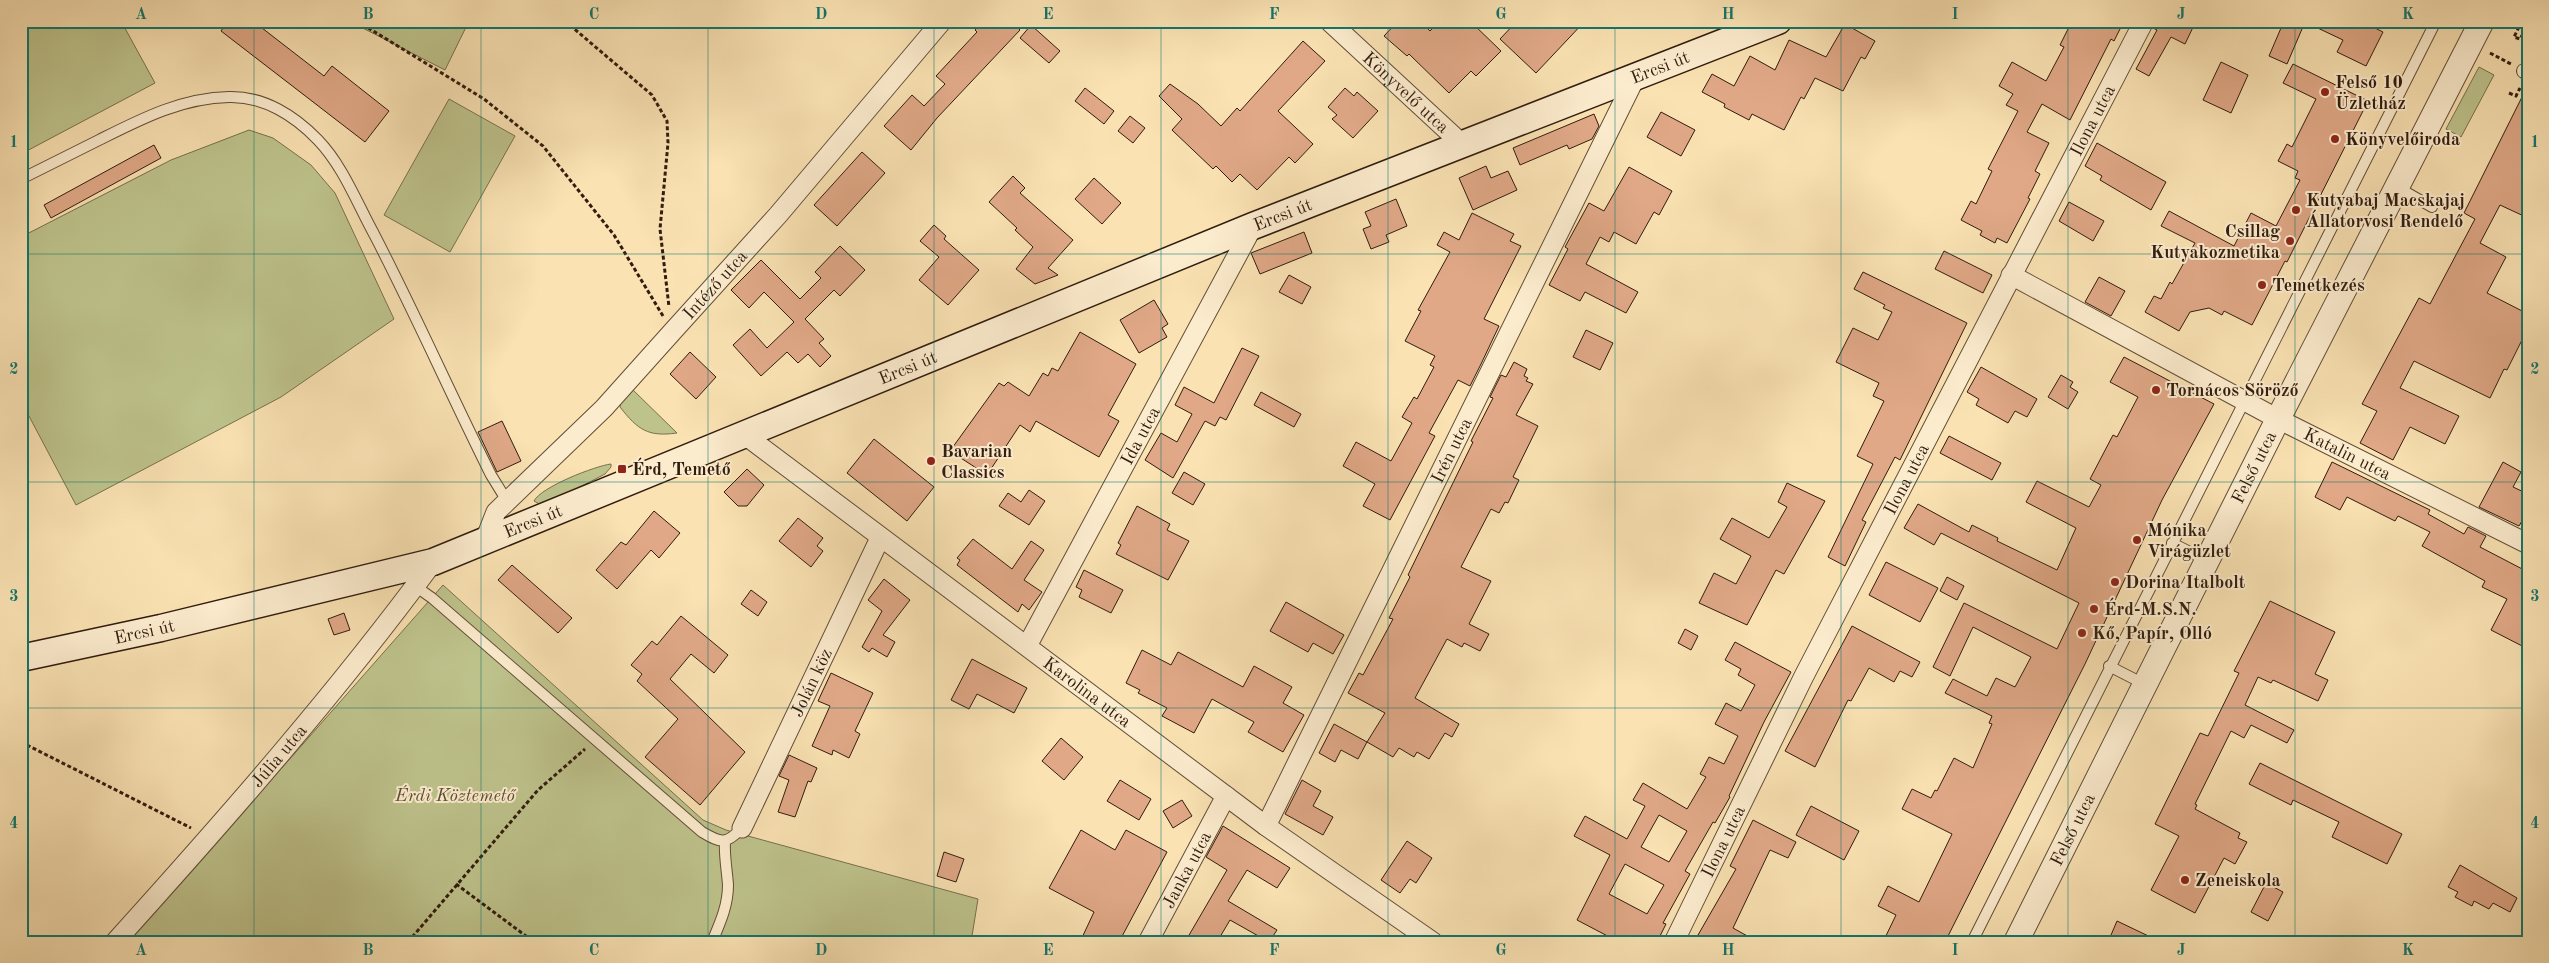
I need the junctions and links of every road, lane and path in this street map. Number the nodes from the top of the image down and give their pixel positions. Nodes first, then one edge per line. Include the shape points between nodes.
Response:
1 (357, 21) edge
2 (565, 21) edge
3 (942, 21) edge
4 (1328, 21) edge
5 (1778, 21) edge
6 (2144, 21) edge
7 (2436, 21) edge
8 (2482, 21) edge
9 (2522, 21) edge
10 (2528, 24) edge
11 (1737, 28) edge
12 (1636, 76) junction
13 (1462, 144) junction
14 (21, 179) edge
15 (2396, 187) junction
16 (2432, 206) dead end
17 (1253, 226) junction
18 (2011, 275) junction
19 (673, 331) junction
20 (2245, 400) junction
21 (2278, 419) junction
22 (745, 435) junction
23 (507, 501) junction
24 (880, 538) junction
25 (485, 540) junction
26 (2172, 542) junction
27 (2528, 544) edge
28 (2208, 561) junction
29 (433, 562) junction
30 (415, 586) junction
31 (1027, 646) junction
32 (21, 658) edge
33 (2109, 666) junction
34 (2146, 685) junction
35 (596, 738) junction
36 (21, 742) edge
37 (1226, 796) junction
38 (1266, 826) junction
39 (742, 828) joint
40 (210, 837) junction
41 (726, 841) junction
42 (456, 884) junction
43 (115, 942) edge
44 (408, 942) edge
45 (534, 942) edge
46 (712, 942) edge
47 (1148, 942) edge
48 (1433, 942) edge
49 (1674, 942) edge
50 (1972, 942) edge
51 (2016, 942) edge

1 - 19 path via 484,99 543,146 614,235
2 - 19 path via 652,95 667,121 660,229
3 - 19 street, Intéző utca via 778,216
4 - 13 street, Könyvelő utca
5 - 11 main road, Ercsi út
6 - 18 street, Ilona utca
7 - 20 lane
8 - 15 street, Felső utca
9 - 10 path via 2514,37 2520,39
11 - 12 main road, Ercsi út
12 - 13 main road, Ercsi út
12 - 38 street, Irén utca
13 - 17 main road, Ercsi út
14 - 23 lane via 166,108 197,99 231,96 256,100 280,110 320,142 343,174 491,475
15 - 16 lane
15 - 21 street, Felső utca
17 - 22 main road, Ercsi út
17 - 31 street, Ida utca
18 - 20 street, Katalin utca
18 - 49 street, Ilona utca via 1804,676
19 - 23 street, Intéző utca via 604,408
20 - 21 street, Katalin utca
20 - 26 lane
21 - 27 street, Katalin utca
21 - 28 street, Felső utca
22 - 24 street, Karolina utca
22 - 25 main road, Ercsi út
23 - 25 street, Intéző utca via 488,526
24 - 31 street, Karolina utca
24 - 39 street, Jolán köz
25 - 29 main road, Ercsi út
26 - 28 lane
26 - 33 lane
28 - 34 street, Felső utca
29 - 30 street, Júlia utca
29 - 32 main road, Ercsi út via 161,628
30 - 35 lane
30 - 40 street, Júlia utca via 344,680
31 - 37 street, Karolina utca
33 - 34 lane
33 - 50 lane
34 - 51 street, Felső utca
35 - 41 lane via 702,832 715,840
35 - 42 path via 538,790
36 - 40 path
37 - 38 street, Karolina utca
37 - 47 street, Janka utca
38 - 48 street, Karolina utca
39 - 41 lane
40 - 43 street, Júlia utca
41 - 46 lane via 724,853 728,886 725,912
42 - 44 path
42 - 45 path

